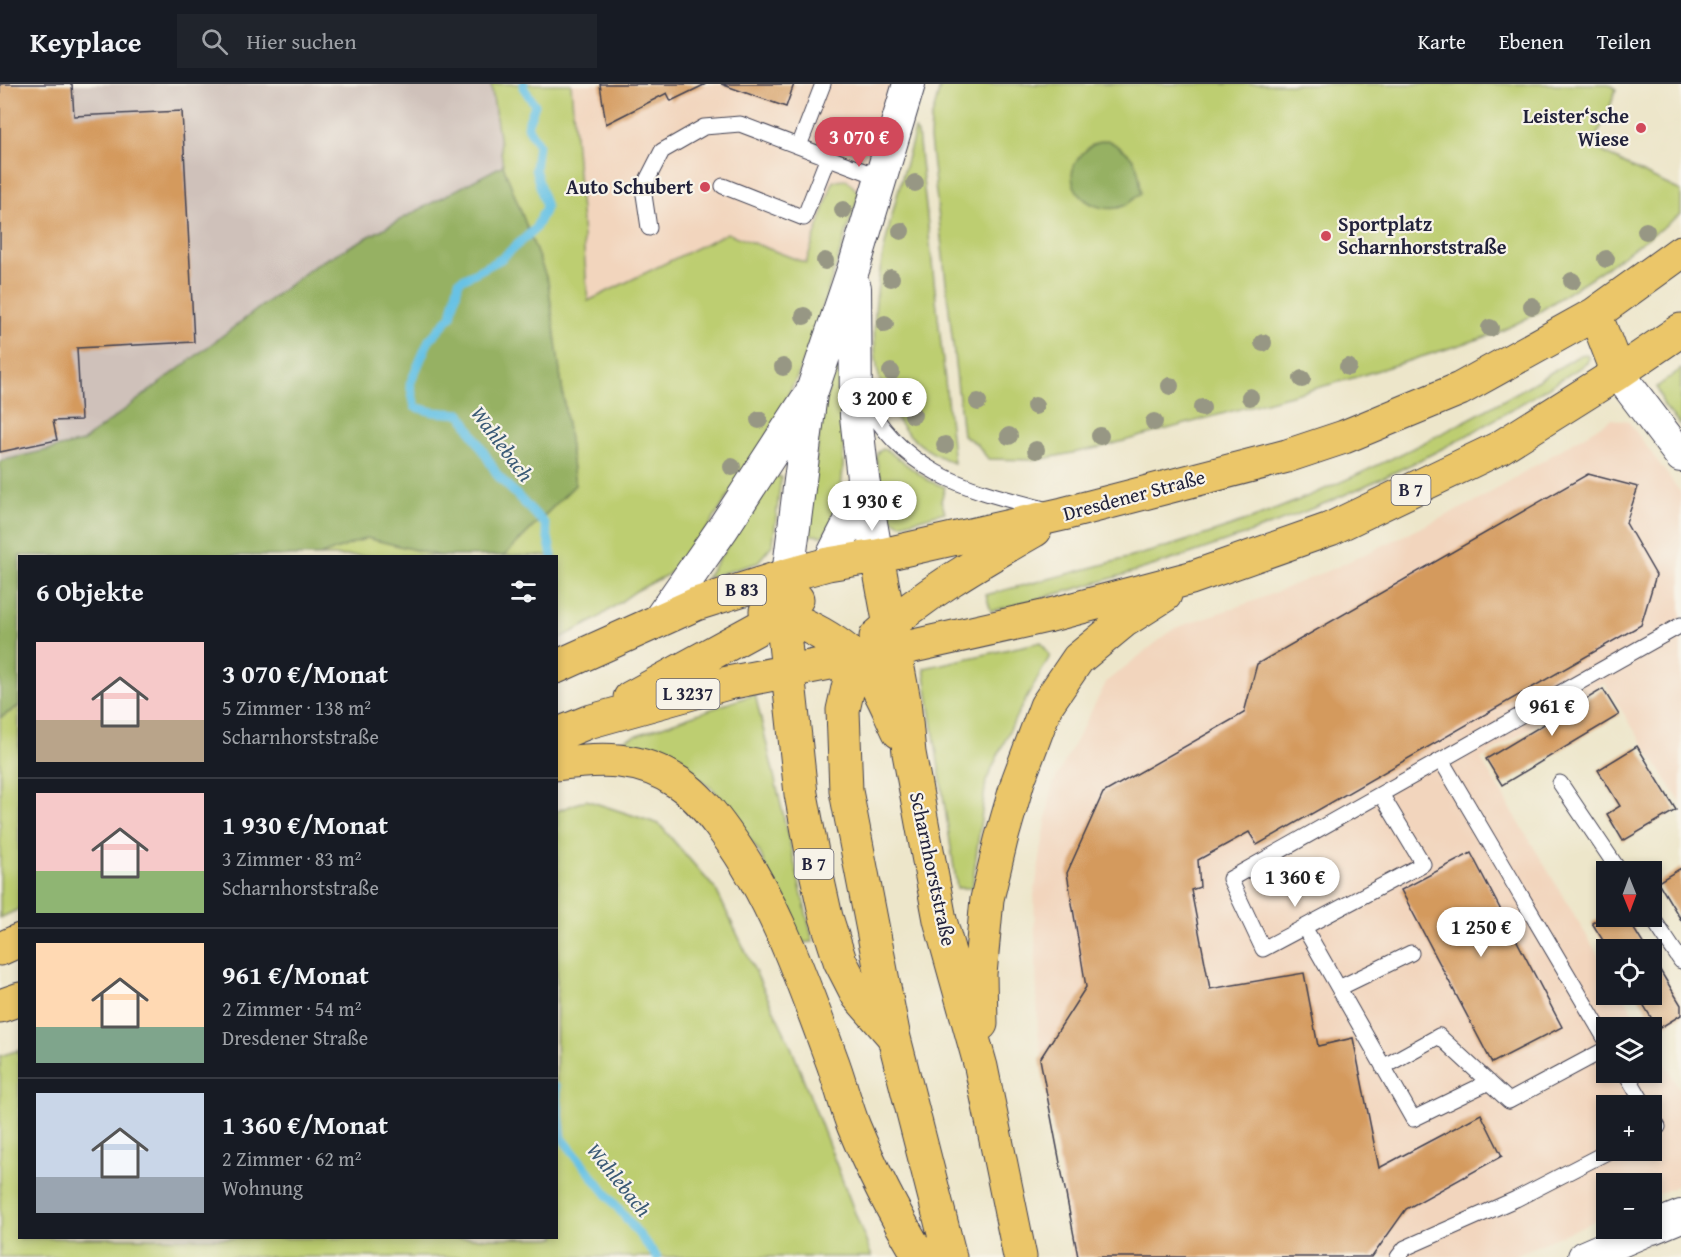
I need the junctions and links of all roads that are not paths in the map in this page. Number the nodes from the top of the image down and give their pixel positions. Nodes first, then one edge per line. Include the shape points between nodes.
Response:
1 (823, 84) edge
2 (909, 84) edge
3 (799, 146) junction
4 (828, 157) junction
5 (882, 178) junction
6 (723, 186) dead end
7 (648, 228) dead end
8 (1681, 252) edge
9 (855, 264) junction
10 (1595, 314) junction
11 (1681, 330) edge
12 (1618, 373) junction
13 (856, 384) junction
14 (811, 394) junction
15 (1681, 456) edge
16 (863, 478) junction
17 (1062, 514) junction
18 (877, 556) junction
19 (828, 564) junction
20 (788, 575) junction
21 (1191, 578) junction
22 (696, 604) junction
23 (782, 615) junction
24 (658, 621) junction
25 (1681, 626) edge
26 (893, 637) junction
27 (855, 657) junction
28 (558, 666) edge
29 (788, 670) junction
30 (588, 722) junction
31 (558, 734) edge
32 (909, 753) junction
33 (1441, 760) junction
34 (558, 764) edge
35 (1560, 783) dead end
36 (1381, 794) junction
37 (1613, 861) edge
38 (1304, 927) junction
39 (1658, 927) edge
40 (18, 941) edge
41 (0, 949) edge
42 (1411, 953) dead end
43 (1681, 961) edge
44 (1339, 988) junction
45 (18, 1000) edge
46 (0, 1006) edge
47 (1596, 1023) edge
48 (894, 1038) junction
49 (1596, 1054) edge
50 (981, 1067) junction
51 (1383, 1067) junction
52 (1489, 1082) junction
53 (1596, 1158) edge
54 (1681, 1216) edge
55 (1662, 1224) edge
56 (1636, 1239) edge
57 (1623, 1249) edge
58 (921, 1257) edge
59 (950, 1257) edge
60 (1020, 1257) edge
61 (1398, 1257) edge
62 (1584, 1257) edge

1 - 3 lane
2 - 5 street, Scharnhorststraße
3 - 4 lane
3 - 7 lane via 740,124 704,127 662,151 643,188
4 - 5 lane
4 - 6 lane via 804,218
5 - 9 street, Scharnhorststraße
8 - 10 main road, Dresdener Straße
9 - 13 street, Scharnhorststraße
9 - 14 street, Scharnhorststraße
10 - 12 main road
10 - 17 main road, Dresdener Straße via 1460,389 1344,437 1287,456
11 - 12 main road, B 7
12 - 15 street
12 - 21 main road, B 7 via 1499,448 1330,529
13 - 16 street, Scharnhorststraße
13 - 17 lane via 888,435 932,472 984,494
14 - 20 street, Scharnhorststraße
14 - 24 street, Scharnhorststraße
16 - 18 street, Scharnhorststraße
16 - 19 street, Scharnhorststraße via 849,523
17 - 18 main road, Dresdener Straße / B 83
17 - 26 main road via 971,569
18 - 19 main road, Dresdener Straße / B 83
18 - 26 main road, Scharnhorststraße
19 - 20 main road, Dresdener Straße / B 83
19 - 23 main road
20 - 22 main road, Dresdener Straße / B 83
20 - 23 main road, Scharnhorststraße / B 7
21 - 26 main road, B 7 via 1047,616
21 - 50 main road via 1124,621 1078,659 1046,706 1018,781 987,899 980,974
22 - 23 main road via 729,605
22 - 24 main road, Dresdener Straße
23 - 27 main road
23 - 29 main road, Scharnhorststraße / B 7
23 - 30 main road
24 - 28 main road, Dresdener Straße
25 - 33 lane
26 - 27 main road
26 - 32 main road, Scharnhorststraße
27 - 29 main road, L 3237
27 - 32 main road via 868,671
27 - 48 main road, Scharnhorststraße / B 7 via 843,710 846,791
29 - 30 main road, L 3237
29 - 48 main road, Scharnhorststraße / B 7 via 801,794 826,917 840,961 858,996
30 - 31 main road, L 3237
32 - 50 main road, Scharnhorststraße via 940,920
33 - 36 lane
33 - 47 lane
34 - 58 main road via 615,759 639,764 679,783 710,811 745,859 772,908 832,1060 853,1125 879,1185
35 - 37 lane
36 - 38 lane via 1423,864
36 - 38 lane via 1230,879 1263,949
38 - 44 lane
39 - 43 lane
40 - 41 main road
42 - 44 lane
44 - 51 lane
45 - 46 main road
48 - 59 main road, Scharnhorststraße / B 7
49 - 52 lane via 1509,1101
50 - 60 main road, Scharnhorststraße
51 - 52 lane via 1439,1036
51 - 52 lane via 1413,1119
53 - 61 lane via 1516,1199 1405,1248
54 - 55 street
56 - 57 street
57 - 62 street

